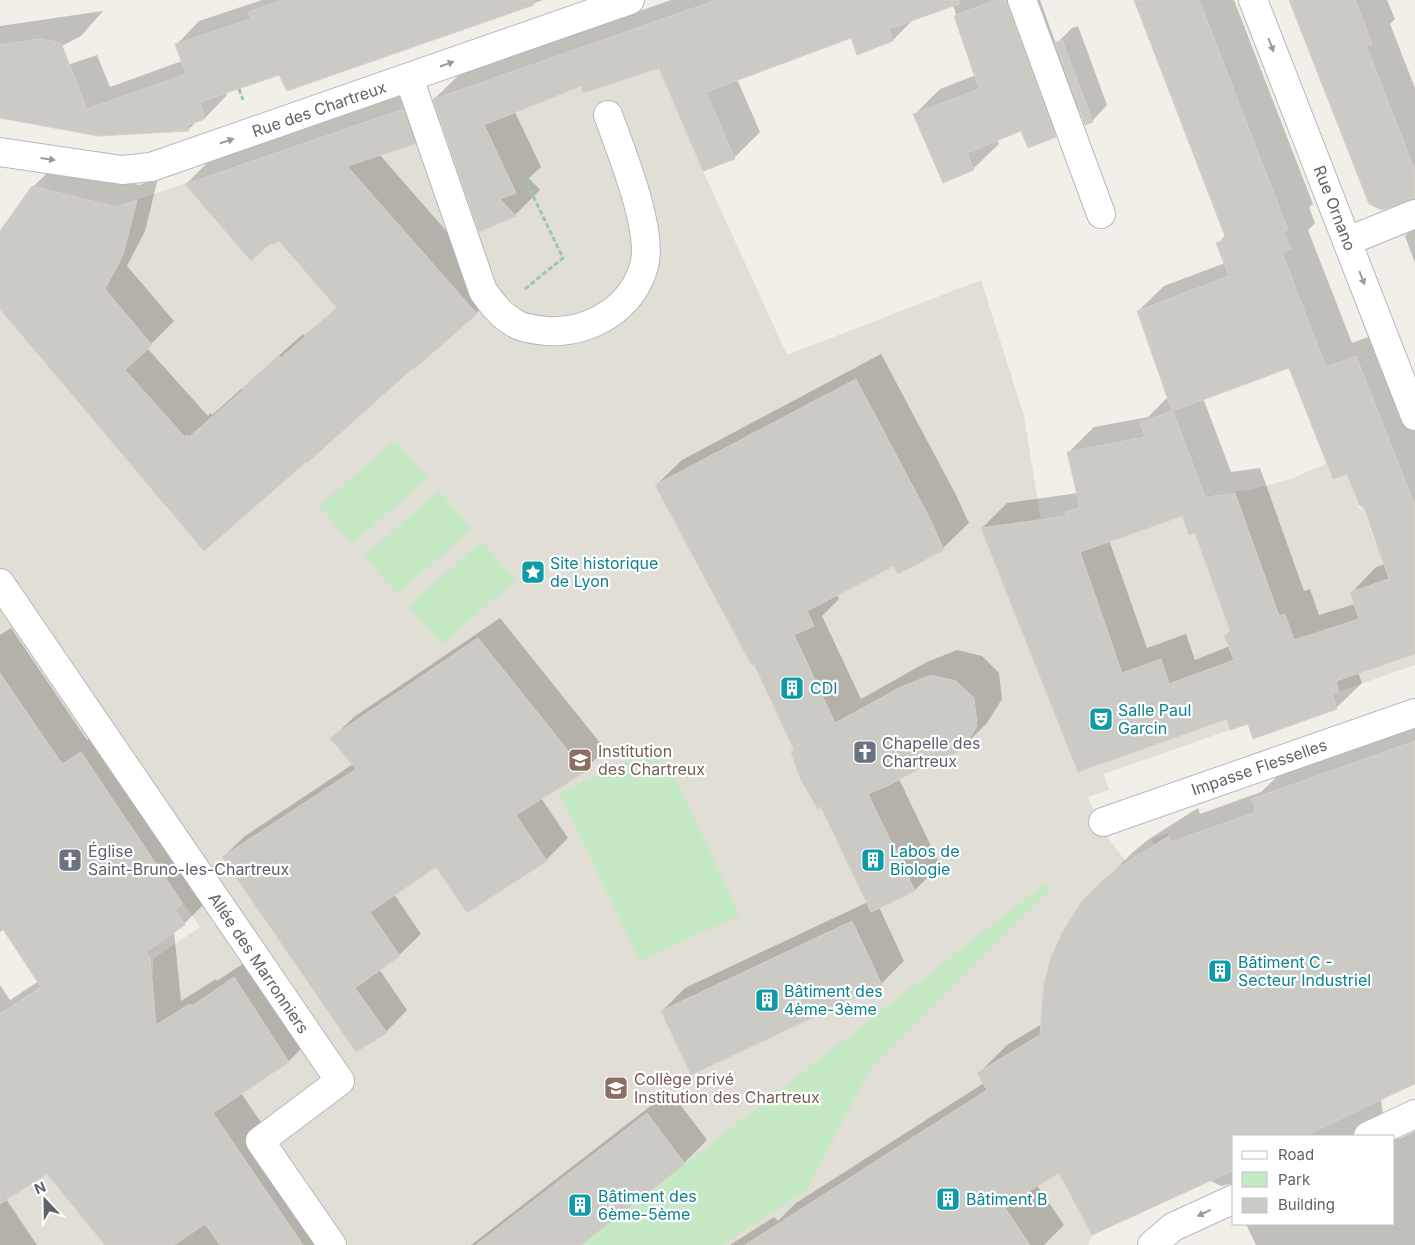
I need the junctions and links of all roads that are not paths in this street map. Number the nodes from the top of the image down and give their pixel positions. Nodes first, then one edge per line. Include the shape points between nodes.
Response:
1 (630, 0) edge
2 (1022, 0) edge
3 (1253, 0) edge
4 (409, 78) junction
5 (608, 115) dead end
6 (0, 152) edge
7 (1101, 214) dead end
8 (1415, 214) edge
9 (1348, 241) junction
10 (1415, 416) edge
11 (0, 583) edge
12 (1415, 713) edge
13 (1103, 822) dead end
14 (1415, 1114) edge
15 (1370, 1135) edge
16 (1232, 1200) edge
17 (1177, 1236) edge
18 (332, 1245) edge
19 (1152, 1245) edge

4 -> 1 street, Rue des Chartreux
2 - 7 street
3 -> 9 street, Rue Ornano
4 - 5 street via 483,291 497,311 519,326 538,330 560,332 606,318 632,293 644,266 645,234 634,189
6 -> 4 street, Rue des Chartreux via 122,170 151,167
8 - 9 street
9 -> 10 street, Rue Ornano
11 - 18 street, Allée des Marronniers via 340,1081 260,1141
12 - 13 street, Impasse Flesselles
14 - 15 street
16 -> 17 street
17 - 19 street

